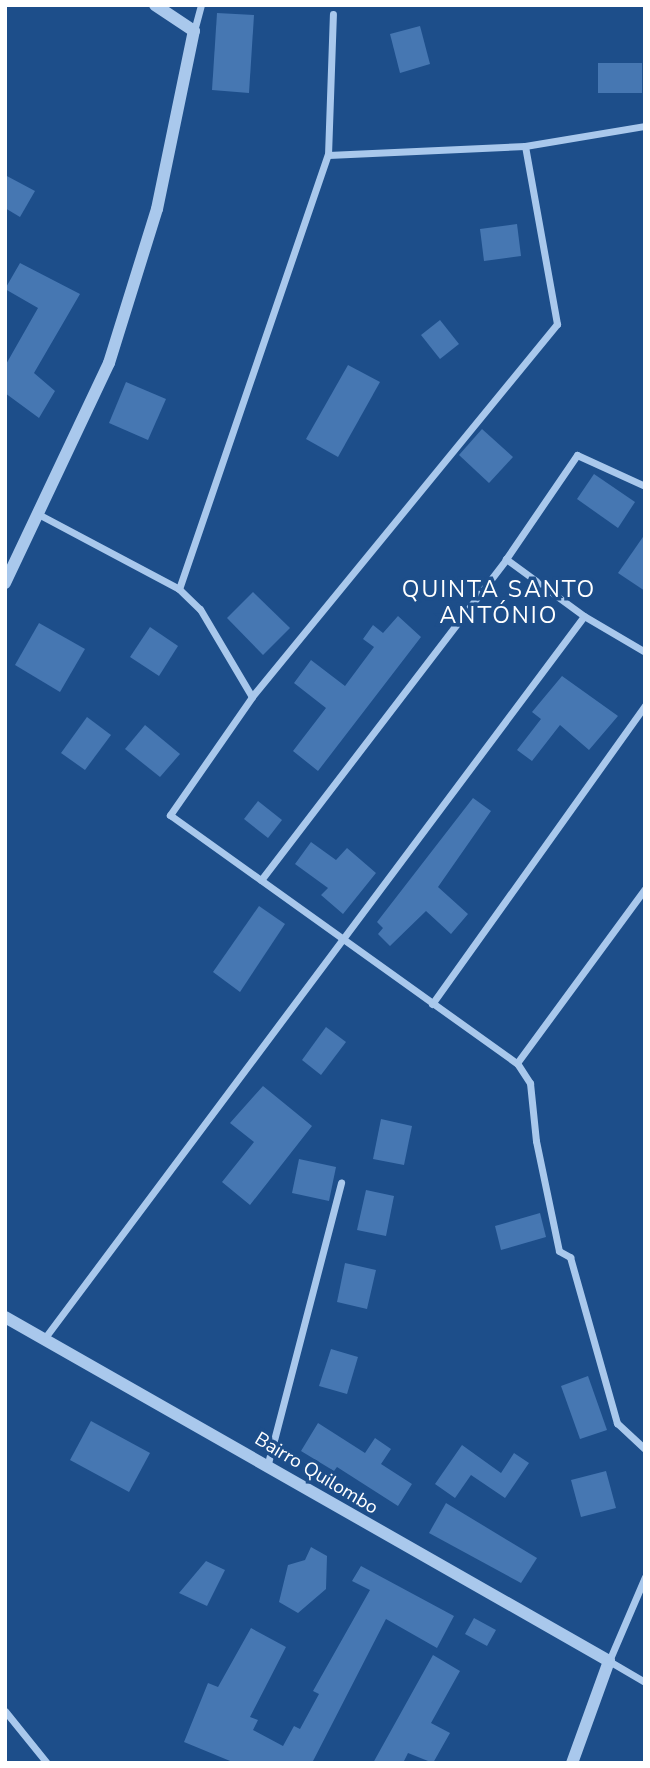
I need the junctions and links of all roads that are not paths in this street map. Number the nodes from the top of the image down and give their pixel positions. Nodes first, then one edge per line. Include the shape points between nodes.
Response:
1 (155, 5) edge
2 (201, 5) edge
3 (333, 14) dead end
4 (194, 31) junction
5 (645, 126) edge
6 (525, 146) junction
7 (328, 155) junction
8 (645, 486) edge
9 (40, 515) junction
10 (506, 559) junction
11 (5, 583) edge
12 (179, 589) junction
13 (584, 616) junction
14 (645, 652) edge
15 (252, 697) junction
16 (645, 705) edge
17 (261, 880) junction
18 (645, 889) edge
19 (341, 941) junction
20 (432, 1004) junction
21 (517, 1063) junction
22 (341, 1182) dead end
23 (5, 1317) edge
24 (44, 1339) junction
25 (645, 1449) edge
26 (267, 1467) junction
27 (645, 1577) edge
28 (609, 1661) junction
29 (645, 1682) edge
30 (5, 1712) edge
31 (47, 1763) edge
32 (572, 1763) edge

1 - 4 street
2 - 4 street
3 - 7 street
4 - 9 street via 158,209 109,363
5 - 6 street
6 - 7 street
6 - 15 street via 557,324
7 - 12 street
8 - 10 street via 577,455
9 - 11 street
9 - 12 street
10 - 13 street
10 - 17 street
12 - 15 street via 200,609
13 - 14 street
13 - 19 street
15 - 17 street via 170,815
16 - 20 street
17 - 19 street
18 - 21 street
19 - 20 street
19 - 24 street
20 - 21 street
21 - 25 street via 530,1083 536,1142 559,1251 570,1257 617,1423
22 - 26 street
23 - 24 street, Bairro Quilombo
24 - 26 street, Bairro Quilombo
26 - 28 street, Bairro Quilombo
27 - 28 street
28 - 29 street
28 - 32 street
30 - 31 street

